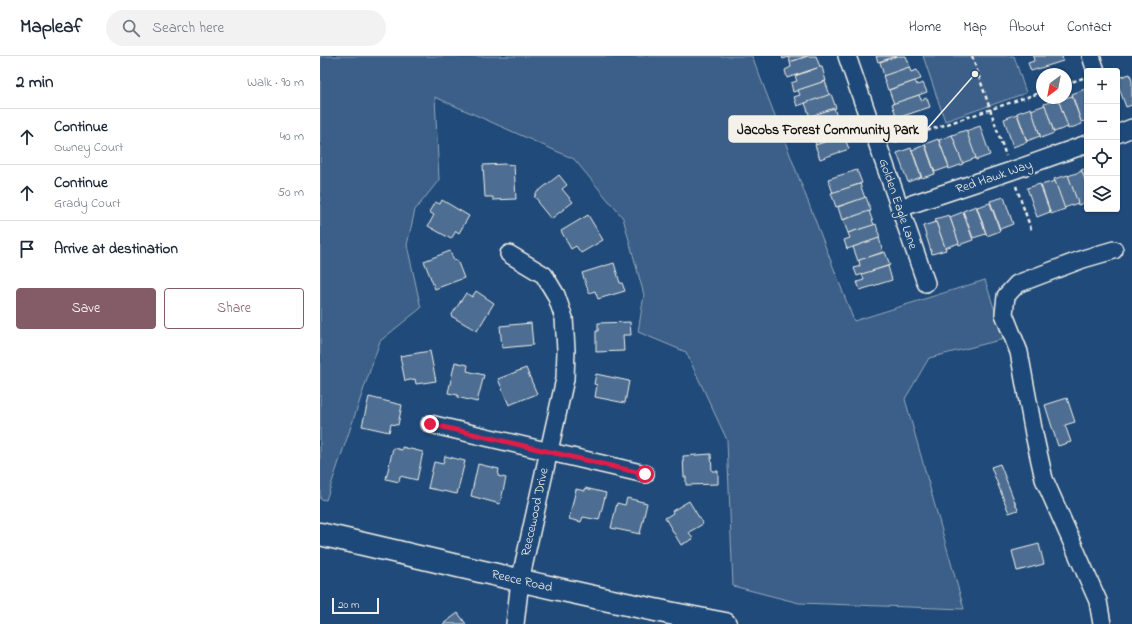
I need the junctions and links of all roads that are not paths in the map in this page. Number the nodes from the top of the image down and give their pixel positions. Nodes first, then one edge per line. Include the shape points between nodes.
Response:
1 (847, 56) edge
2 (1091, 56) edge
3 (1095, 68) edge
4 (1132, 128) edge
5 (1120, 132) edge
6 (1084, 145) edge
7 (900, 208) junction
8 (1114, 250) dead end
9 (509, 254) dead end
10 (926, 283) dead end
11 (430, 424) dead end
12 (548, 452) junction
13 (645, 474) dead end
14 (320, 534) edge
15 (520, 581) junction
16 (515, 624) edge
17 (725, 624) edge
18 (1102, 624) edge

1 - 7 street, Golden Eagle Lane
2 - 3 street
4 - 5 street
6 - 7 street, Red Hawk Way
7 - 10 street, Golden Eagle Lane
8 - 18 street via 1017,284 1006,296 1004,314 1019,352 1044,479 1098,601
9 - 12 street, Reecewood Drive via 544,275 556,295 564,318 564,379
11 - 12 street
12 - 13 street
12 - 15 street, Reecewood Drive
14 - 15 main road, Reece Road
15 - 16 street, Reecewood Drive
15 - 17 main road, Reece Road

